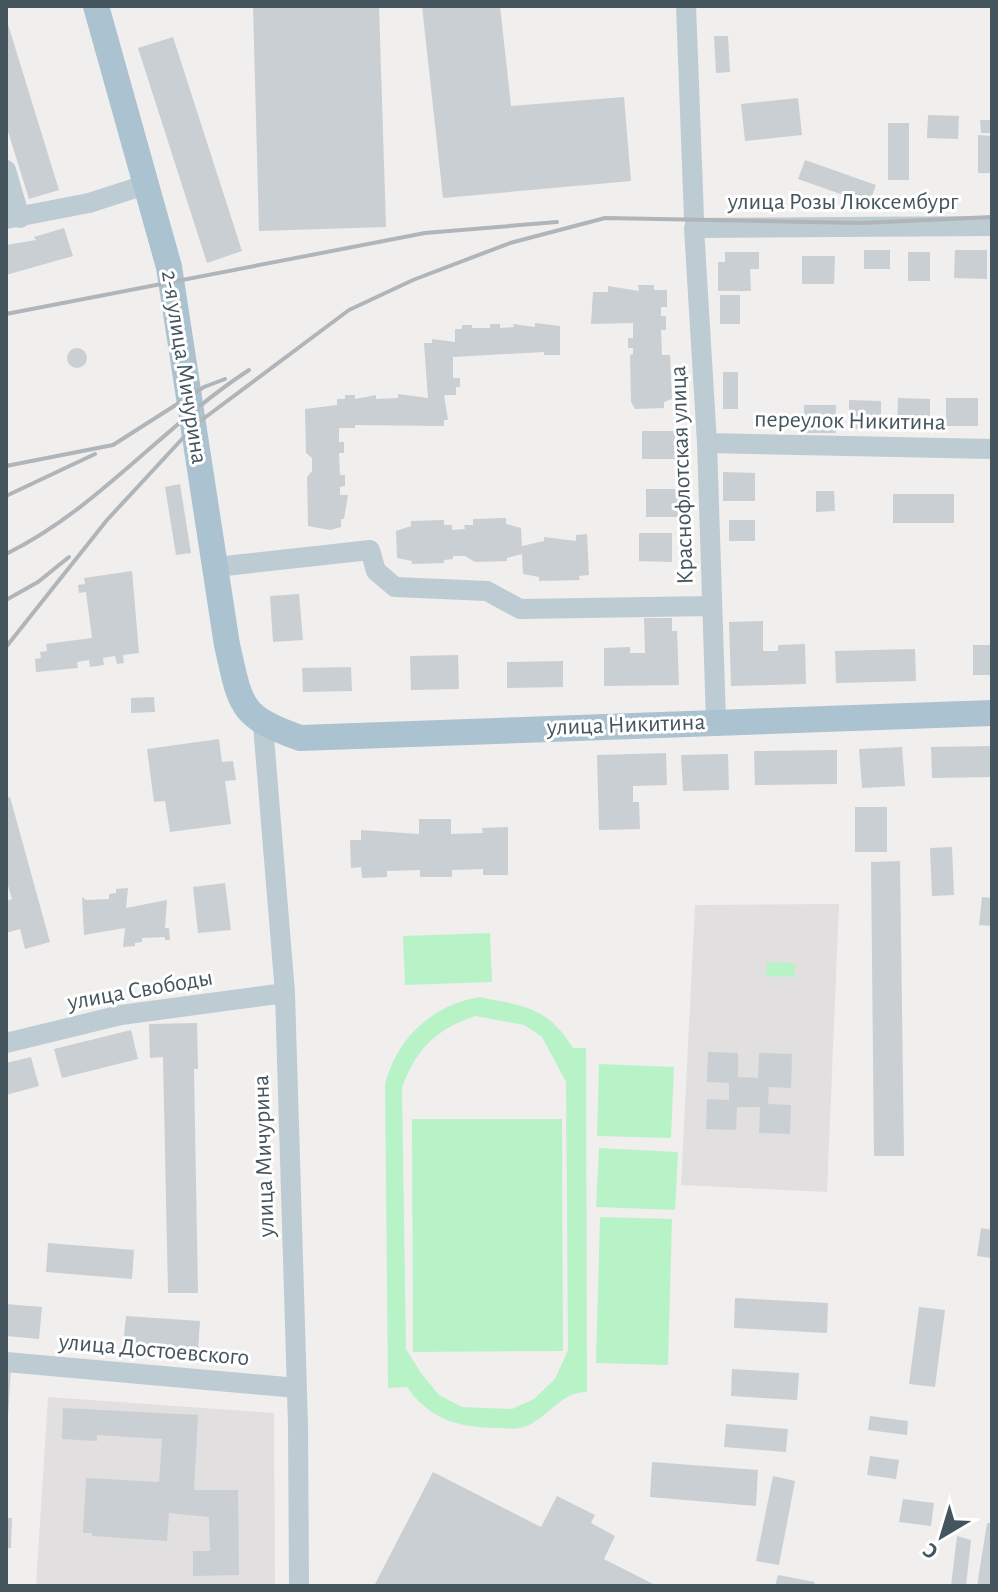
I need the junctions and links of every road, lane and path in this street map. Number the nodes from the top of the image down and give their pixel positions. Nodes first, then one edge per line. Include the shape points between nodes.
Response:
1 (96, 6) edge
2 (686, 6) edge
3 (6, 170) edge
4 (148, 184) junction
5 (13, 218) edge
6 (694, 223) junction
7 (992, 226) edge
8 (707, 443) junction
9 (992, 449) edge
10 (216, 567) junction
11 (712, 606) junction
12 (992, 713) edge
13 (716, 721) junction
14 (263, 725) junction
15 (285, 993) junction
16 (6, 1043) edge
17 (6, 1362) edge
18 (297, 1388) junction
19 (299, 1586) edge

1 - 4 main road, 2-я улица Мичурина
2 - 6 street, Краснофлотская улица
3 - 5 street
4 - 5 street
4 - 10 main road, 2-я улица Мичурина via 169,267
6 - 7 street, улица Розы Люксембург
6 - 8 street, Краснофлотская улица
8 - 9 street, переулок Никитина
8 - 11 street, Краснофлотская улица
10 - 11 street via 370,550 376,571 395,587 487,591 520,609
10 - 14 main road, 2-я улица Мичурина via 237,688 246,708
11 - 13 street, Краснофлотская улица
12 - 13 main road, улица Никитина
13 - 14 main road, улица Никитина via 300,738
14 - 15 street, улица Мичурина
15 - 16 street, улица Свободы via 121,1015
15 - 18 street, улица Мичурина
17 - 18 street, улица Достоевского
18 - 19 street, улица Мичурина

